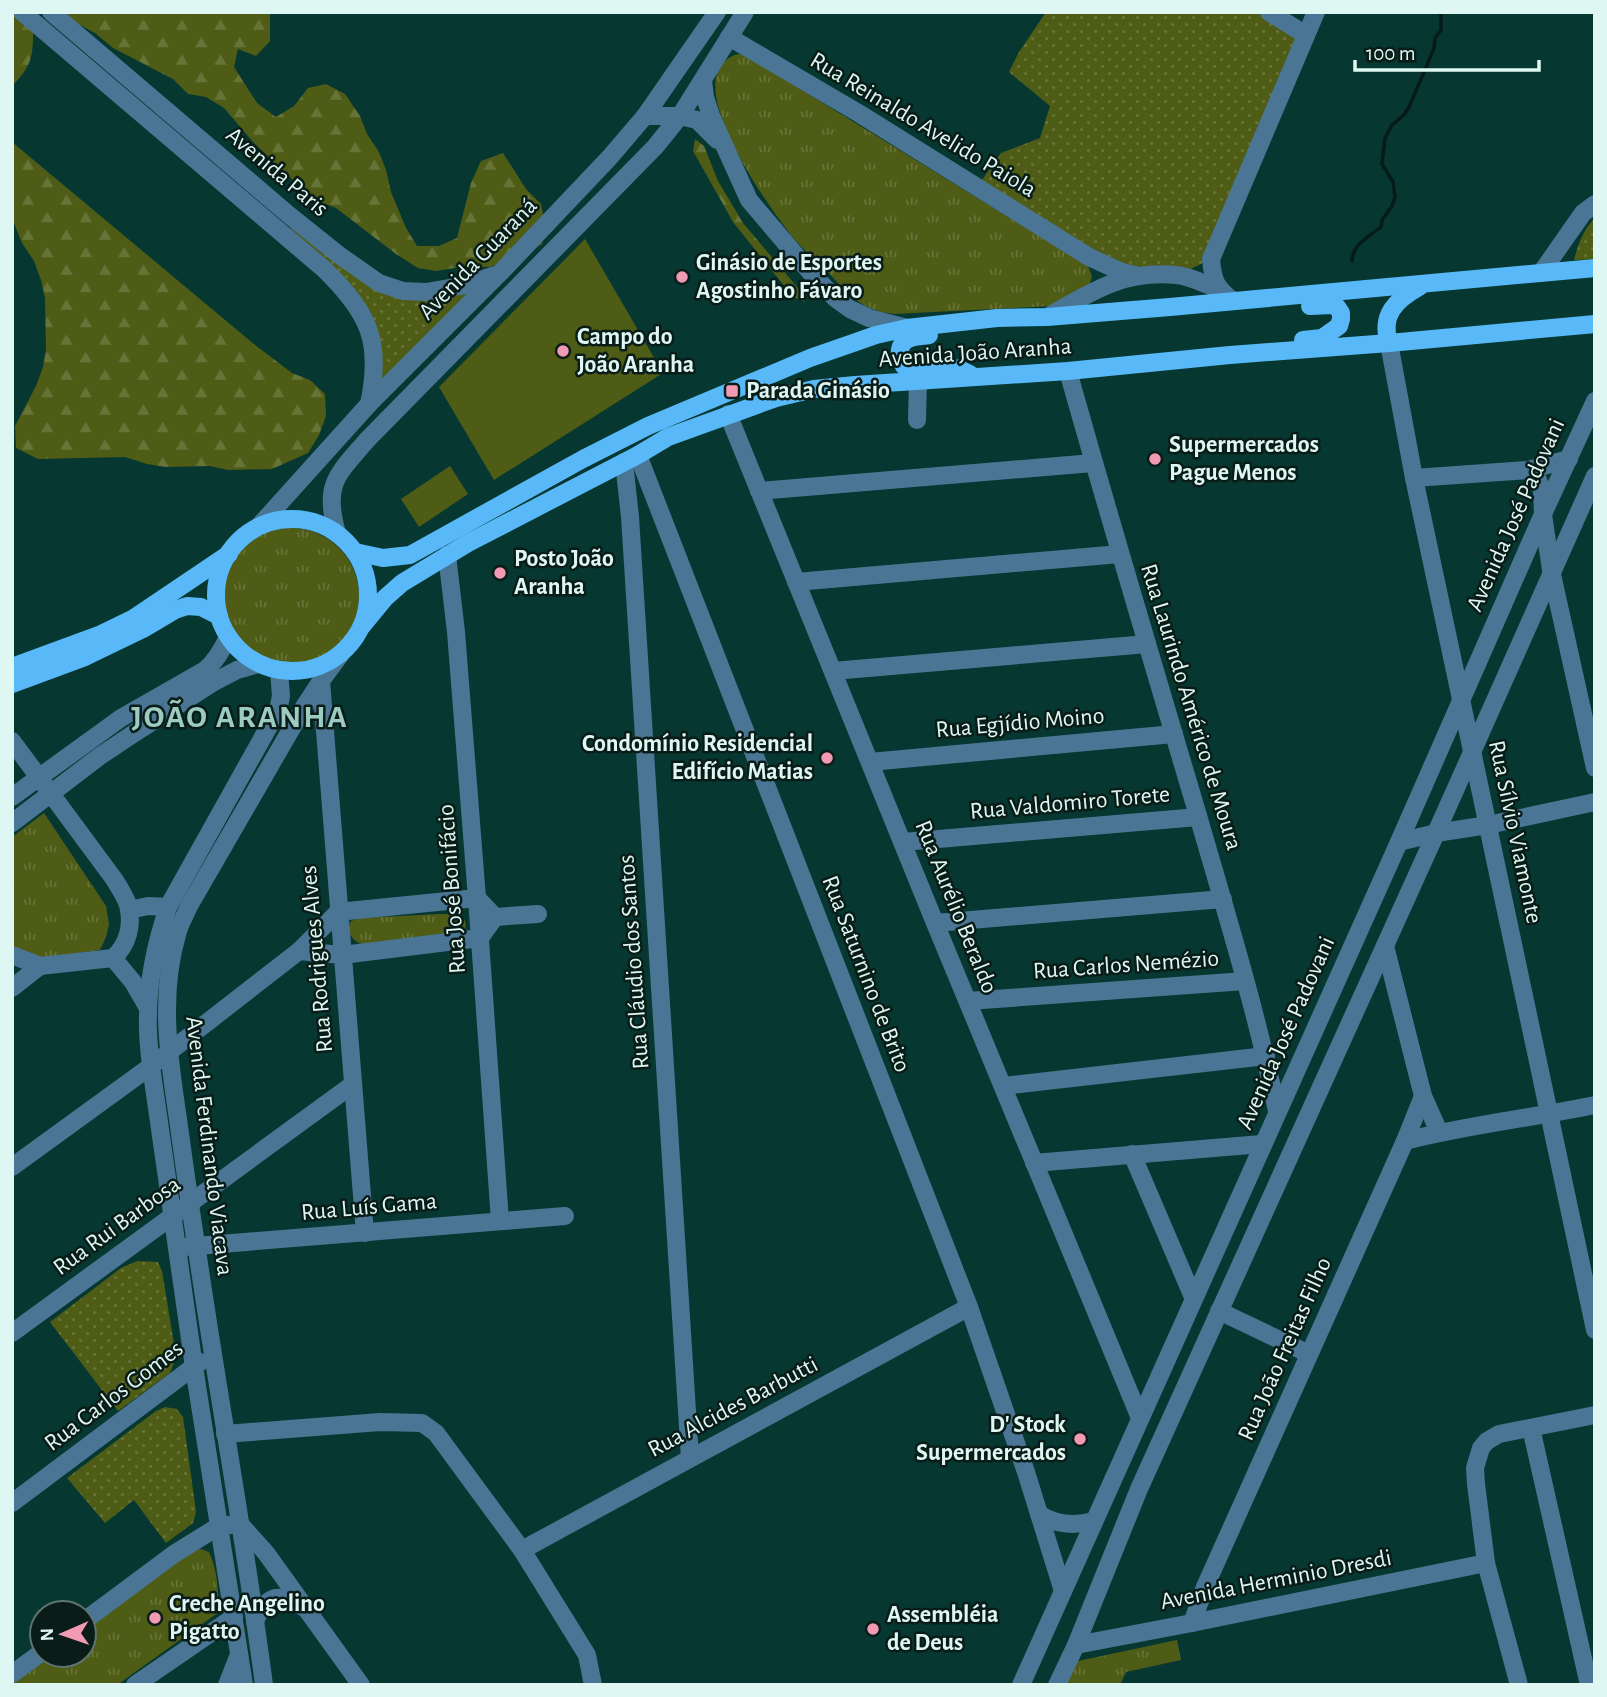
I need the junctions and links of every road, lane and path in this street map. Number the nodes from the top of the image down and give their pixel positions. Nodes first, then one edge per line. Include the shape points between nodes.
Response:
1 (22, 12) edge
2 (51, 12) edge
3 (717, 12) edge
4 (745, 12) edge
5 (1269, 12) edge
6 (1314, 13) edge
7 (1306, 35) junction
8 (729, 37) junction
9 (703, 80) junction
10 (645, 116) junction
11 (680, 116) junction
12 (726, 150) junction
13 (1595, 204) edge
14 (1089, 257) junction
15 (1211, 259) junction
16 (1595, 268) edge
17 (501, 272) junction
18 (1541, 273) junction
19 (1136, 275) junction
20 (1178, 275) junction
21 (1422, 285) junction
22 (1102, 286) junction
23 (1218, 289) junction
24 (1273, 299) junction
25 (1233, 301) junction
26 (1047, 317) junction
27 (997, 318) junction
28 (1595, 324) edge
29 (907, 328) junction
30 (1389, 344) junction
31 (1230, 355) junction
32 (1068, 371) junction
33 (976, 378) junction
34 (918, 381) junction
35 (1595, 401) edge
36 (369, 404) junction
37 (728, 414) junction
38 (917, 420) dead end
39 (631, 458) junction
40 (1569, 459) junction
41 (1093, 463) junction
42 (1528, 470) junction
43 (1595, 476) edge
44 (1415, 478) junction
45 (759, 491) junction
46 (657, 505) junction
47 (1543, 514) junction
48 (629, 517) junction
49 (259, 527) junction
50 (337, 533) junction
51 (355, 552) junction
52 (229, 554) junction
53 (1120, 554) junction
54 (447, 555) junction
55 (1551, 570) junction
56 (796, 582) junction
57 (219, 616) junction
58 (1529, 621) junction
59 (1563, 622) junction
60 (362, 626) junction
61 (228, 637) junction
62 (1147, 644) junction
63 (341, 654) junction
64 (258, 664) junction
65 (12, 667) edge
66 (279, 671) junction
67 (833, 671) junction
68 (321, 681) junction
69 (12, 684) edge
70 (1462, 697) junction
71 (1174, 734) junction
72 (12, 741) edge
73 (1472, 750) junction
74 (870, 762) junction
75 (1595, 768) edge
76 (39, 778) junction
77 (51, 794) junction
78 (12, 797) edge
79 (1595, 802) edge
80 (1198, 817) junction
81 (12, 823) edge
82 (1488, 825) junction
83 (1436, 833) junction
84 (903, 842) junction
85 (1399, 842) junction
86 (477, 898) junction
87 (1223, 899) junction
88 (168, 907) junction
89 (129, 910) junction
90 (338, 912) junction
91 (538, 914) dead end
92 (495, 917) junction
93 (935, 923) junction
94 (480, 939) junction
95 (1385, 947) junction
96 (299, 951) junction
97 (12, 955) edge
98 (342, 955) junction
99 (113, 958) junction
100 (40, 966) junction
101 (1245, 981) junction
102 (12, 988) edge
103 (968, 1001) junction
104 (1360, 1002) junction
105 (1400, 1004) junction
106 (148, 1008) junction
107 (168, 1052) junction
108 (1266, 1056) junction
109 (1298, 1064) junction
110 (151, 1066) junction
111 (352, 1085) junction
112 (1003, 1086) junction
113 (1423, 1096) junction
114 (1595, 1105) edge
115 (1277, 1111) junction
116 (1550, 1114) junction
117 (1439, 1132) junction
118 (1405, 1141) junction
119 (1262, 1144) junction
120 (1132, 1154) junction
121 (1034, 1163) junction
122 (12, 1167) edge
123 (189, 1203) junction
124 (173, 1216) junction
125 (565, 1216) dead end
126 (500, 1221) junction
127 (365, 1233) junction
128 (196, 1246) junction
129 (177, 1247) junction
130 (1193, 1297) junction
131 (968, 1307) junction
132 (1219, 1311) junction
133 (1595, 1330) edge
134 (12, 1333) edge
135 (1310, 1353) junction
136 (212, 1354) junction
137 (194, 1367) junction
138 (1595, 1415) edge
139 (1140, 1418) junction
140 (1531, 1428) junction
141 (225, 1434) junction
142 (690, 1458) junction
143 (12, 1503) edge
144 (1039, 1514) junction
145 (1094, 1521) junction
146 (240, 1524) junction
147 (219, 1527) junction
148 (522, 1550) junction
149 (1486, 1563) junction
150 (1063, 1591) junction
151 (309, 1610) junction
152 (98, 1611) edge
153 (234, 1617) junction
154 (255, 1621) junction
155 (1192, 1623) junction
156 (1076, 1645) junction
157 (239, 1653) junction
158 (28, 1662) edge
159 (12, 1674) edge
160 (135, 1685) edge
161 (227, 1685) edge
162 (244, 1685) edge
163 (264, 1685) edge
164 (362, 1685) edge
165 (593, 1685) edge
166 (1021, 1685) edge
167 (1057, 1685) edge
168 (1519, 1685) edge
169 (1589, 1685) edge

1 - 36 street, Avenida Paris via 341,286 370,333 374,366
2 - 17 street, Avenida Paris via 289,215 379,283 426,292 466,285
3 - 10 street, Avenida Guaraná
4 - 8 street, Avenida Guaraná
5 - 7 street
6 - 7 street
7 - 15 street
8 - 9 street, Avenida Guaraná
8 - 14 street, Rua Reinaldo Avelido Paiola
9 - 11 street, Avenida Guaraná
9 - 12 street
10 - 11 street
10 - 17 street, Avenida Guaraná
11 - 12 street via 697,120
11 - 50 street, Avenida Guaraná via 646,158 344,467 332,488 331,514
12 - 29 street via 749,200 836,299 869,318
13 - 18 street via 1583,213
14 - 19 street, Rua Reinaldo Avelido Paiola
14 - 22 street
15 - 20 street
15 - 23 street
16 - 18 main road, Avenida João Aranha
17 - 36 street, Avenida Guaraná
18 - 21 main road, Avenida João Aranha
19 - 20 street
19 - 22 street
20 - 23 street
21 - 24 main road, Avenida João Aranha
21 - 30 main road via 1391,310 1385,327
22 - 26 street
23 - 25 street
24 - 25 main road, Avenida João Aranha
24 - 31 main road via 1288,305 1337,307 1339,327 1322,338 1244,345
25 - 26 main road, Avenida João Aranha
26 - 27 main road, Avenida João Aranha
27 - 29 main road, Avenida João Aranha
27 - 33 main road via 984,330 911,337 899,353 904,366 951,366
28 - 30 main road, Avenida João Aranha
29 - 51 main road, Avenida João Aranha via 832,349 666,418 410,555 383,558
30 - 31 main road, Avenida João Aranha
30 - 44 street, Rua Sílvio Viamonte
31 - 32 main road, Avenida João Aranha
32 - 33 main road, Avenida João Aranha
32 - 41 street, Rua Laurindo Américo de Moura
33 - 34 main road, Avenida João Aranha
34 - 37 main road, Avenida João Aranha via 814,390
34 - 38 street
35 - 40 street, Avenida José Padovani
36 - 49 street, Avenida Guaraná
37 - 39 main road, Avenida João Aranha via 668,437
37 - 45 street, Rua Aurélio Beraldo
39 - 46 street, Rua Saturnino de Brito
39 - 48 street, Rua Cláudio dos Santos
39 - 54 main road, Avenida João Aranha
40 - 42 street
40 - 47 street, Avenida José Padovani
41 - 45 street
41 - 53 street, Rua Laurindo Américo de Moura
42 - 44 street
42 - 47 street via 1542,490
43 - 55 street
44 - 70 street, Rua Sílvio Viamonte
45 - 56 street, Rua Aurélio Beraldo
46 - 48 street
46 - 131 street, Rua Saturnino de Brito
47 - 55 street
47 - 70 street, Avenida José Padovani
48 - 142 street, Rua Cláudio dos Santos
49 - 50 main road via 299,519
49 - 52 main road
50 - 51 main road
51 - 60 main road via 369,594
52 - 57 main road via 219,573
52 - 65 main road via 134,618
53 - 56 street
53 - 62 street, Rua Laurindo Américo de Moura
54 - 60 main road, Avenida João Aranha via 402,583
54 - 86 street, Rua José Bonifácio
55 - 58 street
55 - 59 street
56 - 67 street, Rua Aurélio Beraldo
57 - 61 main road
57 - 69 main road via 187,606 85,657
58 - 59 street via 1548,616
58 - 73 street
59 - 75 street
60 - 63 main road
61 - 64 main road
61 - 76 street via 205,670 121,718
62 - 67 street
62 - 71 street, Rua Laurindo Américo de Moura
63 - 66 main road via 312,670
63 - 68 street, Avenida Ferdinando Viacava
64 - 66 main road
64 - 77 street via 214,682 100,756
66 - 88 street, Avenida Ferdinando Viacava via 278,709
67 - 74 street, Rua Aurélio Beraldo
68 - 90 street, Rua Rodrigues Alves
68 - 107 street, Avenida Ferdinando Viacava via 177,934 167,1003
70 - 73 street, Rua Sílvio Viamonte
70 - 85 street, Avenida José Padovani
71 - 74 street, Rua Egjídio Moino
71 - 80 street, Rua Laurindo Américo de Moura
72 - 76 street
73 - 82 street, Rua Sílvio Viamonte
73 - 83 street
74 - 84 street, Rua Aurélio Beraldo
76 - 77 street
76 - 78 street
77 - 81 street
77 - 89 street via 114,879
79 - 82 street
80 - 84 street, Rua Valdomiro Torete
80 - 87 street, Rua Laurindo Américo de Moura
82 - 83 street
82 - 116 street, Rua Sílvio Viamonte
83 - 85 street
83 - 95 street
84 - 93 street, Rua Aurélio Beraldo
85 - 109 street, Avenida José Padovani
86 - 90 street
86 - 92 street
86 - 94 street, Rua José Bonifácio
87 - 93 street
87 - 101 street, Rua Laurindo Américo de Moura
88 - 89 street
88 - 106 street, Avenida Ferdinando Viacava via 157,941
89 - 99 street via 128,938
90 - 96 street
90 - 98 street, Rua Rodrigues Alves
91 - 92 street
92 - 94 street
93 - 103 street, Rua Aurélio Beraldo
94 - 98 street
94 - 126 street, Rua José Bonifácio
95 - 104 street
95 - 105 street
96 - 98 street
96 - 107 street
97 - 100 street
98 - 111 street, Rua Rodrigues Alves
99 - 100 street
99 - 106 street
100 - 102 street
101 - 103 street, Rua Carlos Nemézio
101 - 108 street, Rua Laurindo Américo de Moura
103 - 112 street, Rua Aurélio Beraldo
104 - 105 street via 1382,994
104 - 132 street
105 - 113 street
106 - 110 street, Avenida Ferdinando Viacava
107 - 110 street
107 - 123 street, Avenida Ferdinando Viacava
108 - 109 street via 1280,1066
108 - 112 street
108 - 115 street, Rua Laurindo Américo de Moura
109 - 115 street, Avenida José Padovani
110 - 122 street
110 - 124 street, Avenida Ferdinando Viacava
111 - 123 street, Rua Rui Barbosa
111 - 127 street, Rua Rodrigues Alves
112 - 121 street, Rua Aurélio Beraldo
113 - 117 street
113 - 118 street, Rua João Freitas Filho
114 - 116 street
115 - 119 street, Avenida José Padovani
116 - 117 street
116 - 133 street, Rua Sílvio Viamonte
117 - 118 street
118 - 135 street, Rua João Freitas Filho
119 - 120 street
119 - 130 street, Avenida José Padovani
120 - 121 street
120 - 130 street
121 - 139 street, Rua Aurélio Beraldo
123 - 124 street, Rua Rui Barbosa
123 - 128 street, Avenida Ferdinando Viacava
124 - 129 street, Avenida Ferdinando Viacava
124 - 134 street, Rua Rui Barbosa
125 - 126 street, Rua Luís Gama
126 - 127 street, Rua Luís Gama
127 - 128 street, Rua Luís Gama
128 - 129 street, Rua Luís Gama
128 - 136 street, Avenida Ferdinando Viacava
129 - 137 street, Avenida Ferdinando Viacava
130 - 139 street, Avenida José Padovani
131 - 142 street, Rua Alcides Barbutti
131 - 144 street, Rua Saturnino de Brito
132 - 135 street
132 - 156 street
135 - 155 street, Rua João Freitas Filho
136 - 137 street, Rua Carlos Gomes
136 - 141 street, Avenida Ferdinando Viacava
137 - 143 street, Rua Carlos Gomes
137 - 147 street, Avenida Ferdinando Viacava
138 - 140 street
139 - 145 street, Avenida José Padovani
140 - 149 street via 1486,1441 1477,1458
140 - 169 street
141 - 146 street, Avenida Ferdinando Viacava
141 - 148 street via 422,1423 436,1433
142 - 148 street, Rua Alcides Barbutti
144 - 145 street via 1057,1523
144 - 150 street, Rua Saturnino de Brito
145 - 150 street, Avenida José Padovani
146 - 147 street
146 - 151 street
146 - 154 street, Avenida Ferdinando Viacava
147 - 152 street
147 - 153 street, Avenida Ferdinando Viacava
148 - 165 street via 587,1655
149 - 155 street, Avenida Herminio Dresdi
149 - 168 street
150 - 166 street, Avenida José Padovani
151 - 154 street via 277,1597 266,1603
151 - 164 street
153 - 157 street, Avenida Ferdinando Viacava
153 - 160 street
154 - 163 street, Avenida Ferdinando Viacava
155 - 156 street, Avenida Herminio Dresdi
156 - 167 street
157 - 161 street
157 - 162 street, Avenida Ferdinando Viacava
158 - 159 street

